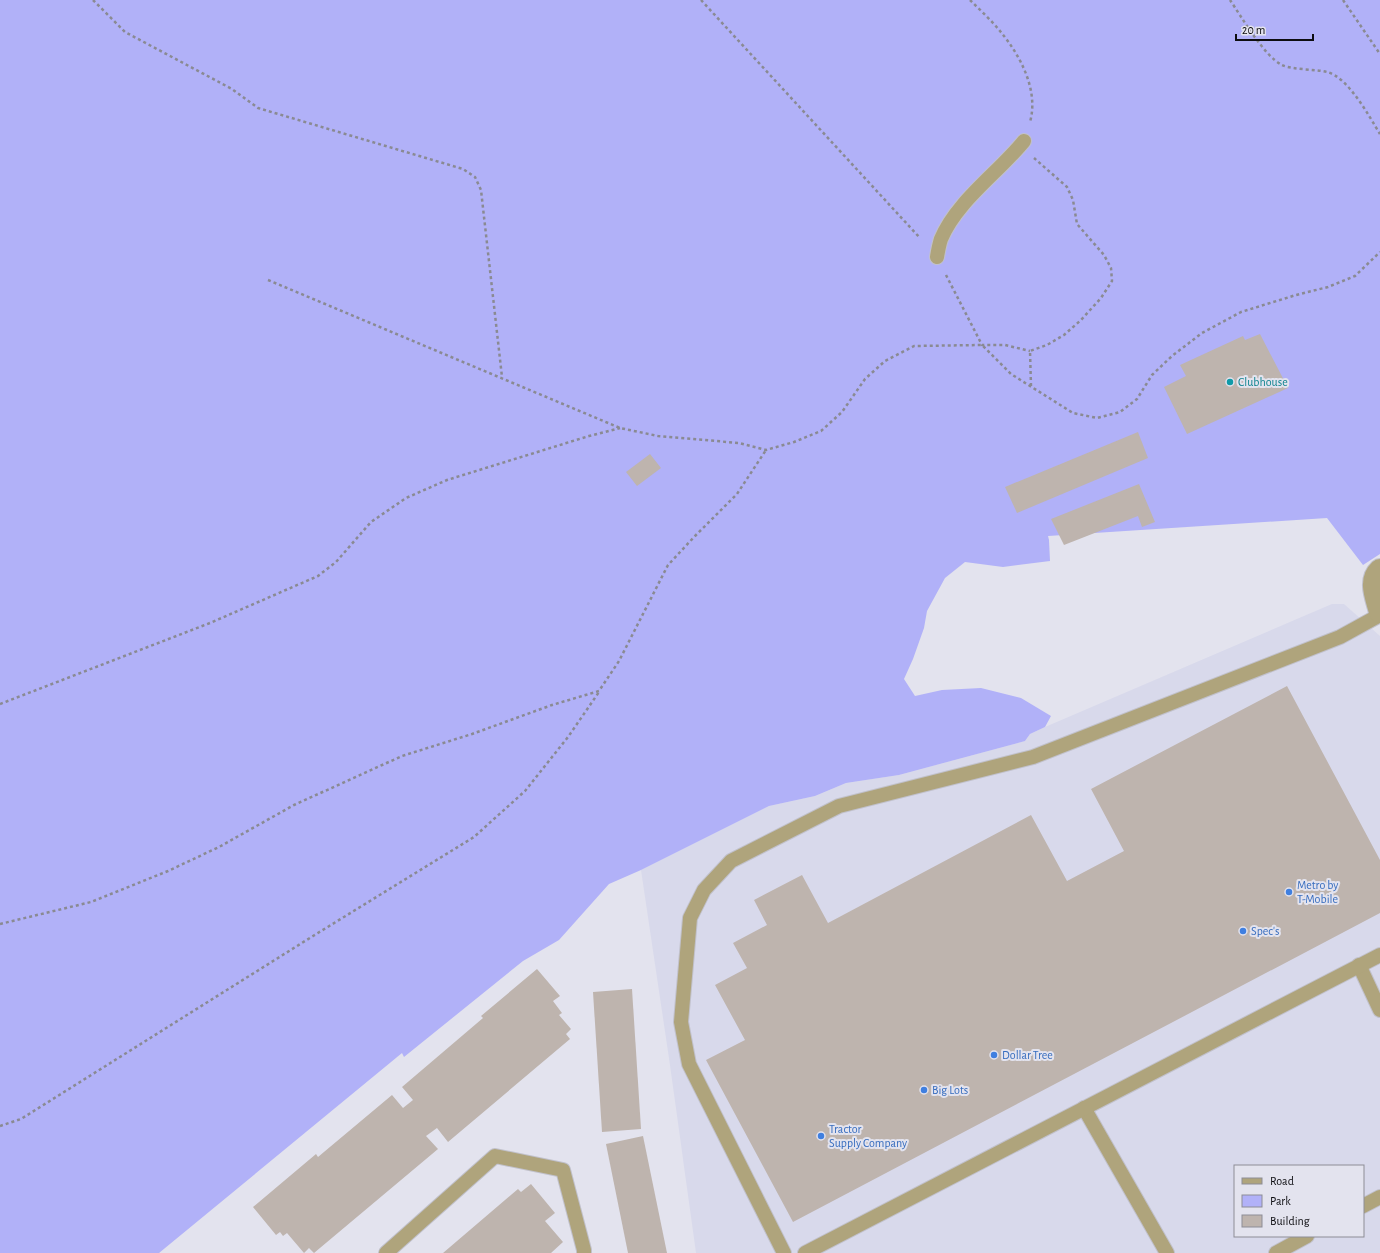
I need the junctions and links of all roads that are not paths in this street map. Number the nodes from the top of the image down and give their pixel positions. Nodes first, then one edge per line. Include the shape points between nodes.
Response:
1 (1024, 141) road end
2 (937, 257) road end
3 (1380, 570) edge
4 (1380, 612) edge
5 (1380, 615) edge
6 (1380, 955) edge
7 (1359, 965) junction
8 (1380, 1010) edge
9 (1084, 1108) junction
10 (1380, 1197) edge
11 (1364, 1205) edge
12 (1305, 1237) edge
13 (386, 1253) edge
14 (584, 1253) edge
15 (784, 1253) edge
16 (805, 1253) edge
17 (1167, 1253) edge
18 (1276, 1253) edge

1 - 2 lane via 964,205 941,239
3 - 4 street via 1373,584
5 - 15 lane via 1340,637 1033,757 839,806 731,861 709,884 690,918 681,1022 689,1064
6 - 7 lane
7 - 8 lane
7 - 9 lane
9 - 16 lane
9 - 17 lane
10 - 11 lane
12 - 18 lane
13 - 14 lane via 495,1156 563,1170

